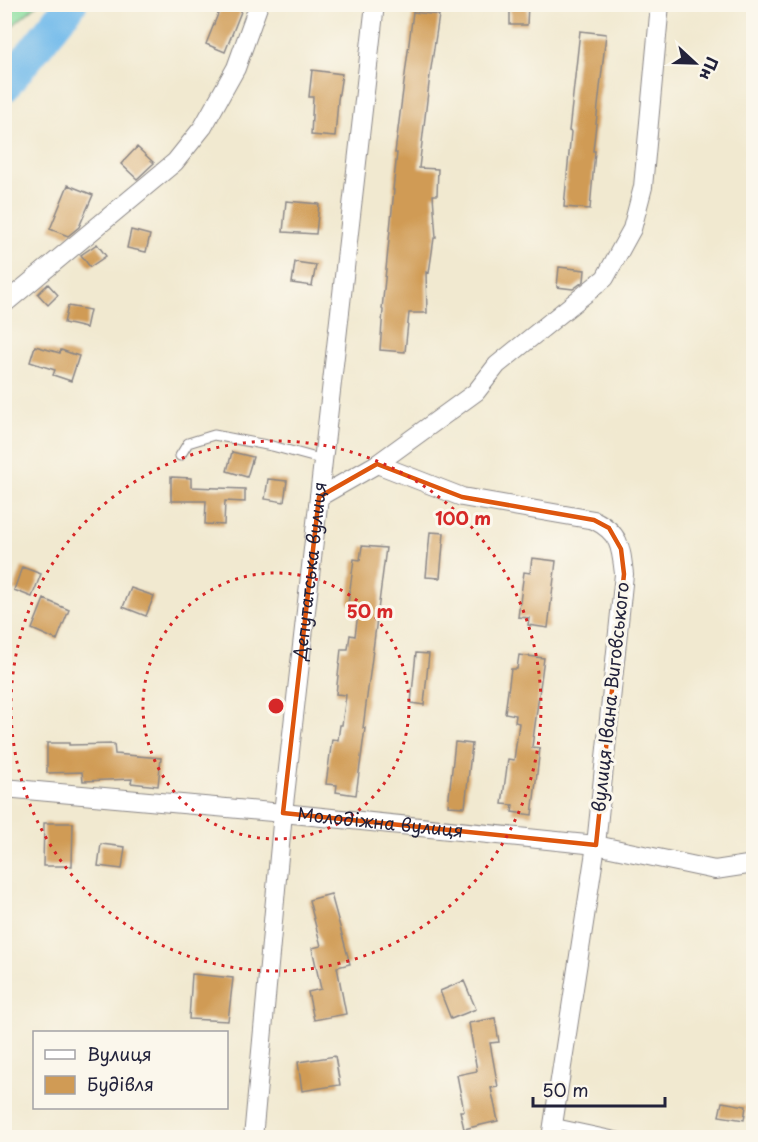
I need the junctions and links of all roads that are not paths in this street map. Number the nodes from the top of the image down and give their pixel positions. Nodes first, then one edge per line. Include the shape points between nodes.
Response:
1 (259, 4) edge
2 (375, 4) edge
3 (660, 4) edge
4 (4, 304) edge
5 (180, 456) dead end
6 (324, 460) junction
7 (377, 464) junction
8 (319, 498) junction
9 (4, 788) edge
10 (283, 813) junction
11 (597, 844) junction
12 (753, 864) edge
13 (551, 1130) edge
14 (253, 1137) edge
15 (622, 1137) edge

1 - 4 street via 236,68 203,127 175,162
2 - 6 street, Депутатська вулиця
3 - 7 street via 643,187 632,229 605,278 497,364 476,392
5 - 6 lane via 188,443 214,435
6 - 8 street, Депутатська вулиця
7 - 8 street
7 - 11 street, вулиця Івана Виговського via 462,497 594,520 609,528 621,549 624,574
8 - 10 street, Депутатська вулиця
9 - 10 street, Молодіжна вулиця
10 - 11 street, Молодіжна вулиця
10 - 14 street, Депутатська вулиця
11 - 12 street, Молодіжна вулиця via 715,870
11 - 13 street, вулиця Івана Виговського
13 - 15 lane

